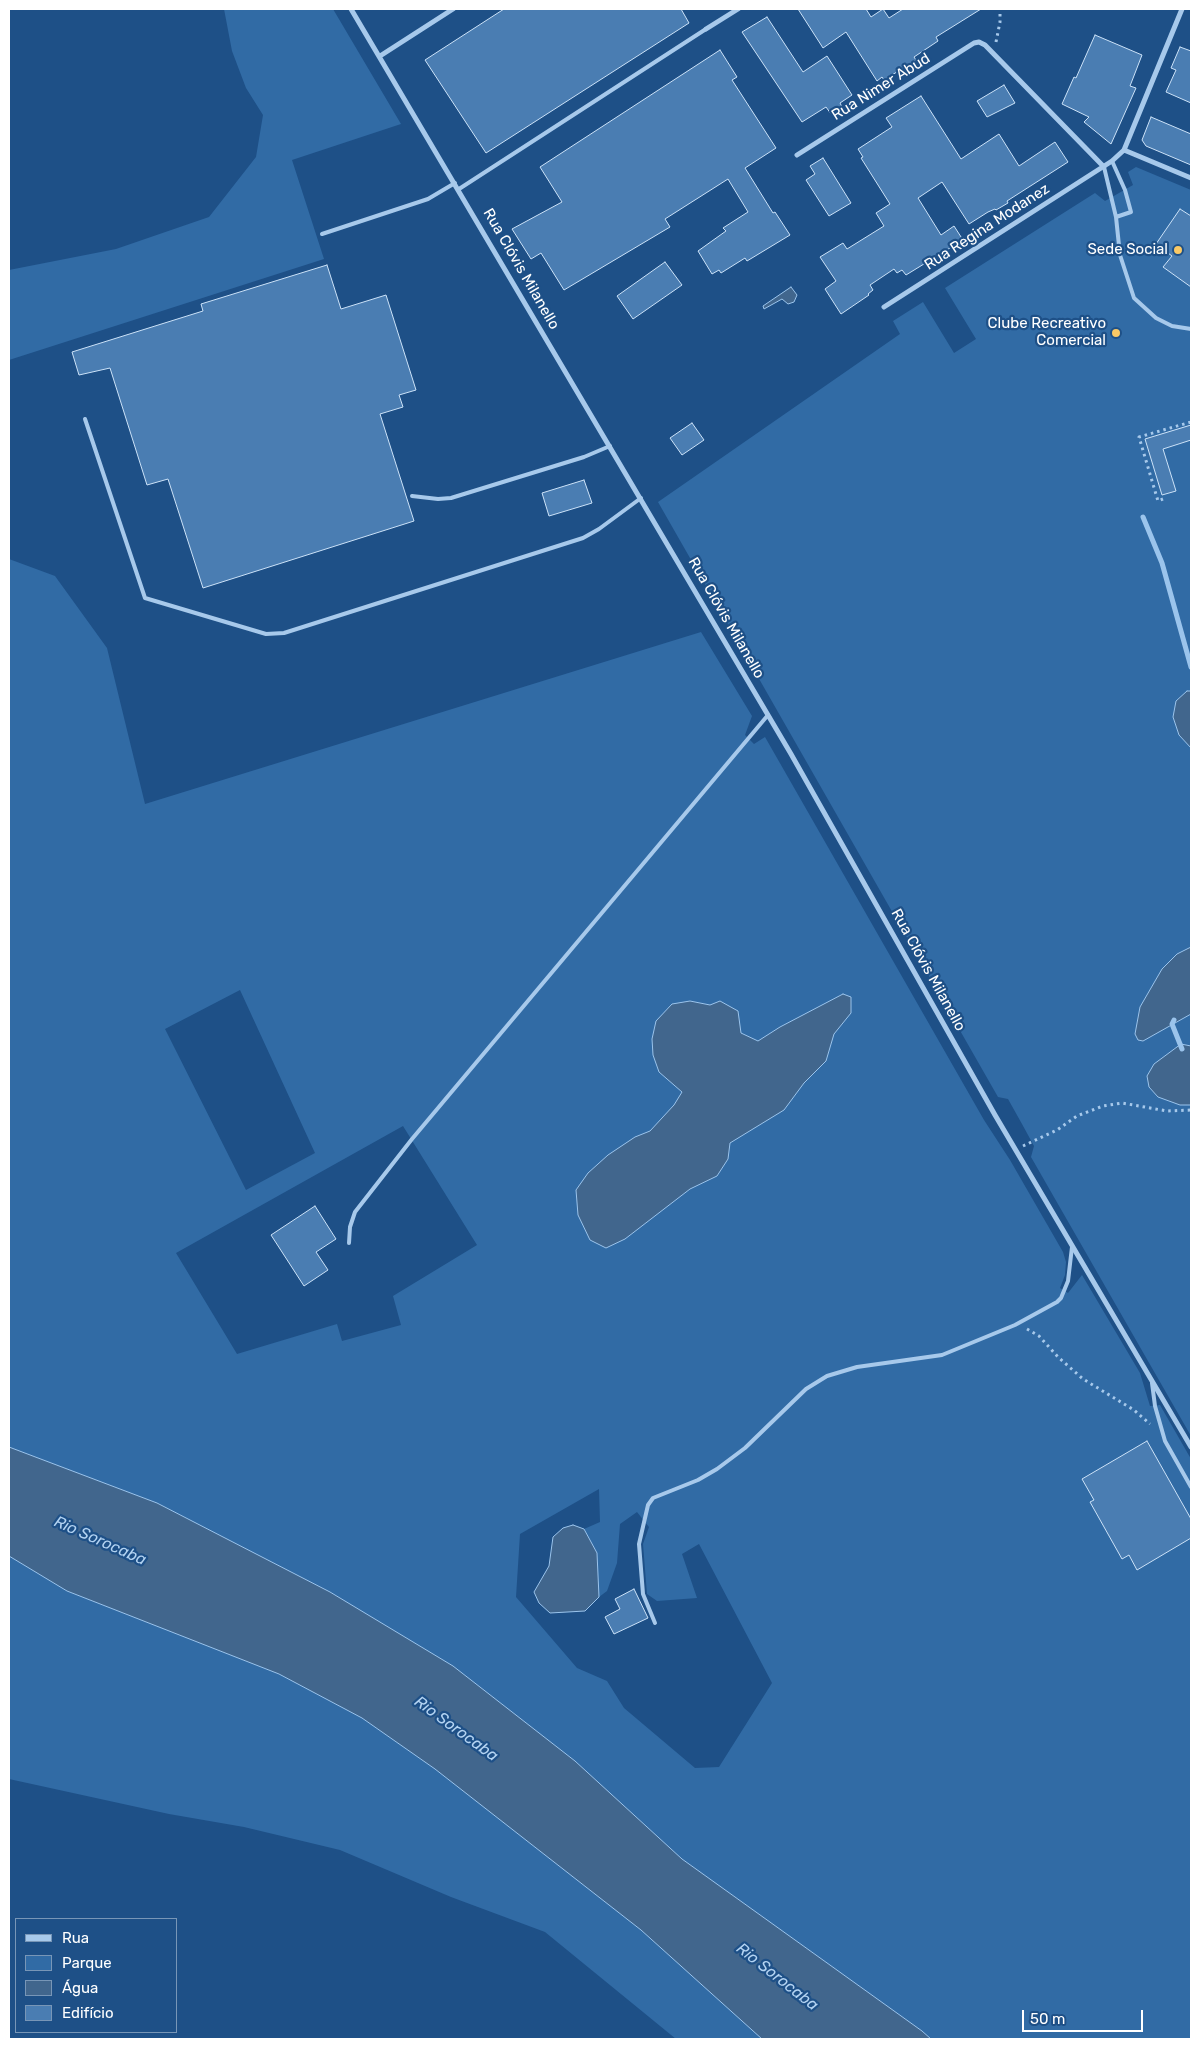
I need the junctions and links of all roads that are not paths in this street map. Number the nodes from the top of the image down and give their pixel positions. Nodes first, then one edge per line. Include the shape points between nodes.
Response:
1 (351, 9) edge
2 (453, 9) edge
3 (738, 9) edge
4 (1182, 9) edge
5 (706, 29) joint
6 (380, 56) junction
7 (1124, 150) junction
8 (797, 155) dead end
9 (1112, 161) junction
10 (1104, 166) junction
11 (1191, 178) edge
12 (456, 182) junction
13 (459, 189) junction
14 (1116, 217) junction
15 (322, 234) dead end
16 (884, 307) dead end
17 (1191, 329) edge
18 (85, 418) dead end
19 (610, 446) junction
20 (412, 496) dead end
21 (641, 498) junction
22 (768, 715) junction
23 (349, 1243) dead end
24 (1072, 1244) junction
25 (1152, 1380) junction
26 (1191, 1447) edge
27 (1191, 1487) edge
28 (655, 1623) dead end

1 - 6 street, Rua Clóvis Milanello
2 - 6 street
3 - 5 street
4 - 7 street
5 - 13 lane
6 - 12 street, Rua Clóvis Milanello
7 - 9 street, Rua Regina Modanez
7 - 11 street
8 - 10 street, Rua Nimer Abud via 979,42 986,44
9 - 10 street, Rua Regina Modanez
9 - 14 lane via 1131,212
10 - 14 lane
10 - 16 street, Rua Regina Modanez
12 - 13 street, Rua Clóvis Milanello
12 - 15 lane via 428,199
13 - 19 street, Rua Clóvis Milanello
14 - 17 lane via 1120,255 1134,298 1156,318 1172,326
18 - 21 lane via 145,598 266,634 284,633 583,538
19 - 20 lane via 451,498
19 - 21 street, Rua Clóvis Milanello
21 - 22 street, Rua Clóvis Milanello
22 - 23 lane via 400,1154 355,1212
22 - 24 street, Rua Clóvis Milanello
24 - 25 street, Rua Clóvis Milanello
24 - 28 lane via 1068,1281 1061,1298 1014,1325 942,1354 857,1367 827,1376 806,1389 745,1448 717,1469 653,1498 648,1505 639,1544 643,1594
25 - 26 street, Rua Clóvis Milanello
25 - 27 lane via 1151,1388 1165,1441

